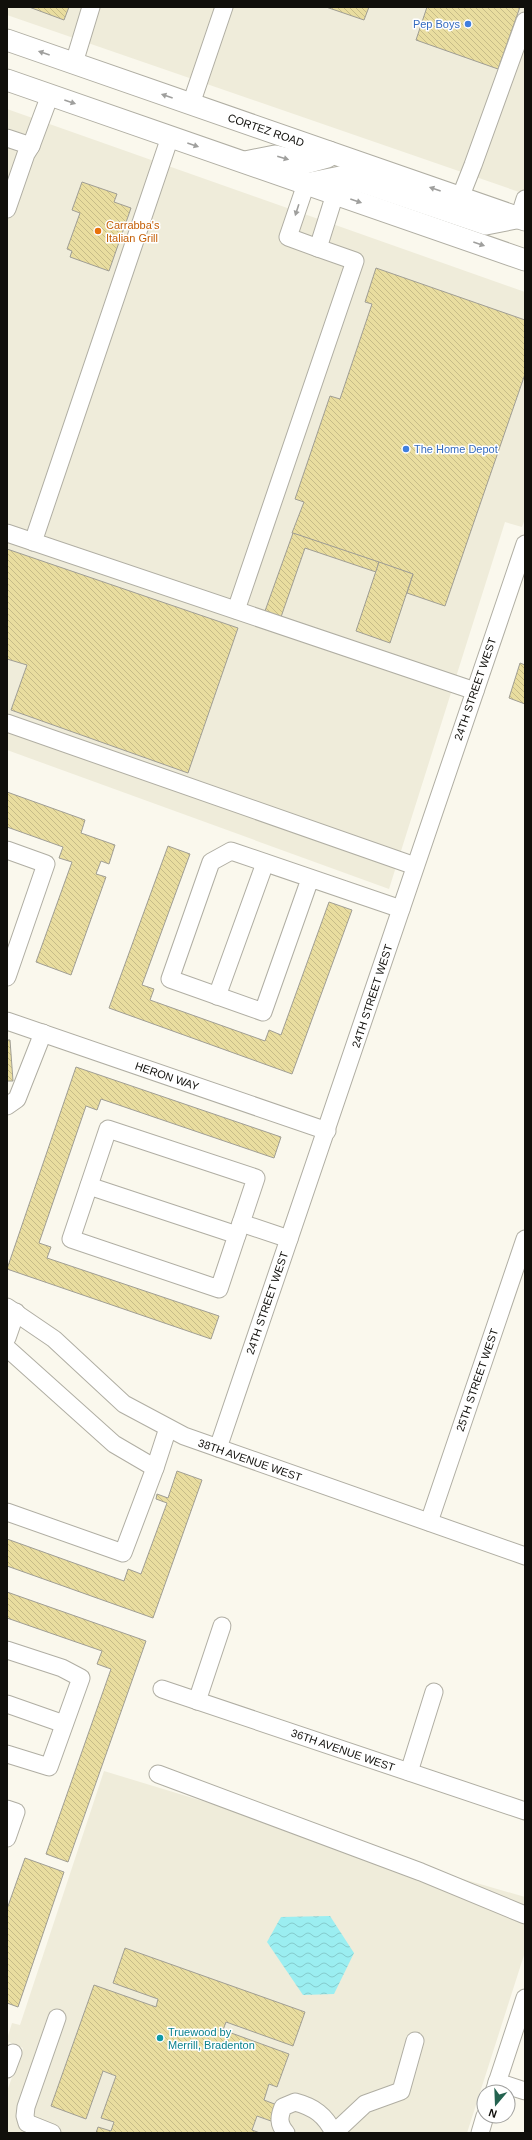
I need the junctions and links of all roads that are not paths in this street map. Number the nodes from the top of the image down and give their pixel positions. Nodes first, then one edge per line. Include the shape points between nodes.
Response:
1 (91, 7) edge
2 (224, 7) edge
3 (525, 21) edge
4 (7, 40) edge
5 (74, 63) junction
6 (7, 80) edge
7 (50, 95) junction
8 (191, 104) junction
9 (170, 137) junction
10 (7, 138) edge
11 (31, 146) junction
12 (329, 152) junction
13 (245, 162) junction
14 (306, 184) junction
15 (335, 194) junction
16 (460, 198) junction
17 (7, 209) edge
18 (523, 212) edge
19 (318, 248) junction
20 (525, 260) edge
21 (7, 533) edge
22 (33, 542) junction
23 (525, 544) edge
24 (236, 610) junction
25 (475, 691) junction
26 (7, 723) edge
27 (7, 850) edge
28 (265, 862) junction
29 (415, 866) junction
30 (310, 879) junction
31 (401, 909) junction
32 (7, 977) edge
33 (217, 996) junction
34 (7, 1021) edge
35 (43, 1033) junction
36 (7, 1106) edge
37 (327, 1131) junction
38 (89, 1186) junction
39 (239, 1229) junction
40 (289, 1239) junction
41 (525, 1239) edge
42 (11, 1310) edge
43 (7, 1338) edge
44 (7, 1348) edge
45 (168, 1428) junction
46 (218, 1448) junction
47 (155, 1468) junction
48 (7, 1512) edge
49 (429, 1522) junction
50 (525, 1556) edge
51 (222, 1626) dead end
52 (7, 1650) edge
53 (162, 1689) dead end
54 (434, 1692) dead end
55 (197, 1700) junction
56 (7, 1704) edge
57 (64, 1724) junction
58 (7, 1754) edge
59 (409, 1772) junction
60 (158, 1774) dead end
61 (7, 1809) edge
62 (525, 1811) edge
63 (7, 1838) edge
64 (525, 1915) edge
65 (525, 1998) edge
66 (57, 2018) dead end
67 (415, 2041) dead end
68 (496, 2084) edge
69 (52, 2133) edge
70 (286, 2133) edge
71 (334, 2133) edge

1 - 5 street
2 - 8 street
3 - 16 street
5 -> 4 main road, CORTEZ ROAD
8 -> 5 main road, CORTEZ ROAD
6 - 7 main road
7 -> 9 main road
7 - 11 street
8 - 12 main road, CORTEZ ROAD
9 -> 13 main road
9 - 22 street
10 - 11 street
11 - 17 street
13 -> 12 main road via 275,156 305,163 327,157
16 -> 12 main road, CORTEZ ROAD
13 - 14 main road
14 - 15 main road
14 - 18 main road via 345,176 486,224
14 -> 19 street via 288,237
15 - 19 street
15 -> 20 main road
16 - 18 main road, CORTEZ ROAD
19 - 24 street via 356,261
21 - 22 street
22 - 24 street
23 - 25 street, 24TH STREET WEST
24 - 25 street
25 - 29 street, 24TH STREET WEST
26 - 29 street
27 - 32 street via 46,864
28 - 30 street
28 - 33 street
28 - 33 street via 231,851 211,862 170,979
29 - 31 street, 24TH STREET WEST
30 - 31 street
30 - 33 street via 263,1012
31 - 37 street, 24TH STREET WEST
34 - 35 street, HERON WAY
35 - 36 street via 17,1099
35 - 37 street, HERON WAY
37 - 40 street, 24TH STREET WEST
38 - 39 street
38 - 39 street via 108,1129 256,1178
38 - 39 street via 71,1239 219,1289
39 - 40 street
40 - 46 street, 24TH STREET WEST
41 - 49 street, 25TH STREET WEST
42 - 43 street
42 - 45 street, 38TH AVENUE WEST via 54,1339 124,1404
44 - 47 street via 114,1444
45 - 46 street, 38TH AVENUE WEST
45 - 47 street
46 - 49 street, 38TH AVENUE WEST
47 - 48 street via 123,1553
49 - 50 street, 38TH AVENUE WEST
51 - 55 street
52 - 57 street via 62,1668 81,1678
53 - 55 street, 36TH AVENUE WEST
54 - 59 street
55 - 59 street, 36TH AVENUE WEST
56 - 57 street
57 - 58 street via 49,1767
59 - 62 street, 36TH AVENUE WEST
60 - 64 street via 421,1872
61 - 63 street via 16,1812
65 - 68 street
66 - 69 street via 25,2116 27,2123
67 - 71 street via 401,2091 365,2104
70 - 71 street via 279,2118 284,2107 295,2102 312,2107 327,2119

